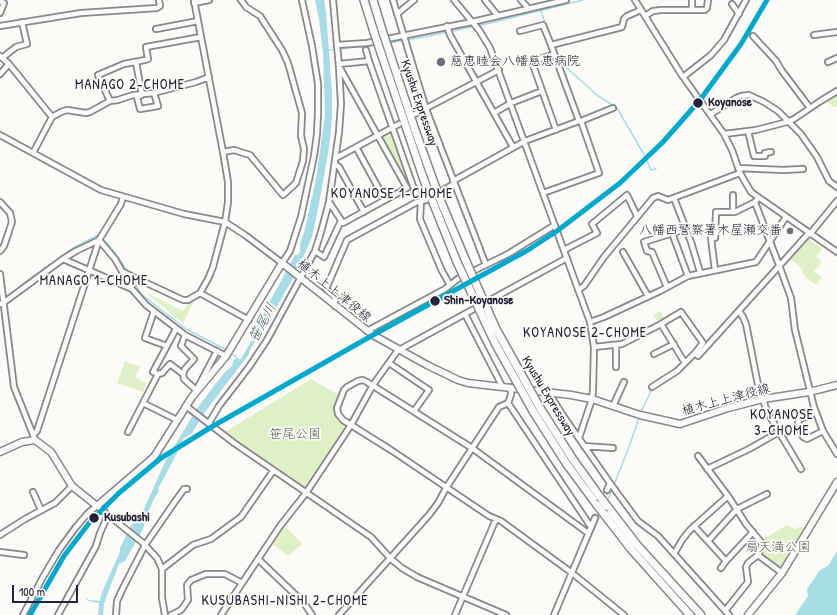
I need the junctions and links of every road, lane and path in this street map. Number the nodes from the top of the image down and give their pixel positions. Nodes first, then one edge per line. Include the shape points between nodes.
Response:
1 (159, 0) edge
2 (209, 0) edge
3 (241, 0) edge
4 (302, 0) edge
5 (334, 0) edge
6 (364, 0) edge
7 (373, 0) edge
8 (393, 0) edge
9 (414, 0) edge
10 (454, 0) edge
11 (485, 0) edge
12 (521, 0) edge
13 (566, 0) edge
14 (635, 0) edge
15 (692, 0) edge
16 (708, 0) edge
17 (746, 0) edge
18 (0, 1) edge
19 (554, 1) edge
20 (194, 2) edge
21 (732, 4) dead end
22 (528, 8) junction
23 (641, 10) junction
24 (692, 10) junction
25 (0, 14) edge
26 (397, 14) junction
27 (739, 14) junction
28 (498, 16) junction
29 (645, 16) junction
30 (198, 21) junction
31 (22, 22) junction
32 (473, 23) junction
33 (0, 26) edge
34 (156, 29) dead end
35 (448, 30) junction
36 (520, 31) dead end
37 (837, 32) edge
38 (814, 35) dead end
39 (403, 36) junction
40 (753, 36) dead end
41 (201, 37) junction
42 (551, 45) junction
43 (337, 48) junction
44 (366, 50) dead end
45 (554, 54) junction
46 (1, 57) edge
47 (837, 58) edge
48 (369, 61) junction
49 (136, 62) junction
50 (828, 62) dead end
51 (10, 64) junction
52 (339, 66) junction
53 (499, 70) junction
54 (0, 74) edge
55 (209, 77) junction
56 (683, 77) junction
57 (476, 81) junction
58 (542, 91) junction
59 (837, 91) edge
60 (154, 93) junction
61 (142, 94) junction
62 (110, 101) junction
63 (511, 103) junction
64 (613, 108) dead end
65 (810, 108) junction
66 (426, 109) junction
67 (494, 113) junction
68 (416, 114) dead end
69 (711, 114) junction
70 (52, 117) junction
71 (580, 121) junction
72 (789, 121) junction
73 (399, 124) dead end
74 (392, 127) junction
75 (556, 130) junction
76 (748, 131) junction
77 (724, 134) junction
78 (0, 135) edge
79 (377, 135) junction
80 (525, 141) junction
81 (356, 147) junction
82 (513, 148) junction
83 (224, 152) junction
84 (771, 152) dead end
85 (33, 153) junction
86 (336, 158) junction
87 (335, 164) junction
88 (803, 169) dead end
89 (739, 170) junction
90 (296, 183) junction
91 (454, 183) junction
92 (413, 186) junction
93 (306, 187) junction
94 (837, 187) edge
95 (407, 188) junction
96 (443, 190) dead end
97 (543, 193) junction
98 (418, 196) dead end
99 (733, 196) dead end
100 (123, 197) junction
101 (674, 198) junction
102 (385, 200) junction
103 (757, 200) junction
104 (837, 201) edge
105 (0, 202) edge
106 (329, 202) junction
107 (364, 212) junction
108 (733, 212) junction
109 (637, 216) junction
110 (786, 217) junction
111 (225, 222) junction
112 (340, 223) junction
113 (555, 225) junction
114 (686, 229) junction
115 (672, 233) junction
116 (809, 233) junction
117 (99, 240) junction
118 (770, 242) junction
119 (315, 250) junction
120 (564, 250) junction
121 (0, 251) edge
122 (623, 252) dead end
123 (837, 252) edge
124 (567, 258) junction
125 (63, 259) junction
126 (283, 264) junction
127 (486, 265) junction
128 (779, 265) junction
129 (88, 270) junction
130 (715, 270) junction
131 (123, 272) junction
132 (700, 272) junction
133 (0, 274) edge
134 (688, 276) junction
135 (300, 277) junction
136 (450, 285) junction
137 (668, 287) junction
138 (132, 289) junction
139 (578, 290) junction
140 (200, 294) junction
141 (648, 296) junction
142 (2, 304) edge
143 (335, 306) junction
144 (154, 311) junction
145 (739, 311) junction
146 (465, 314) junction
147 (249, 320) junction
148 (590, 322) junction
149 (661, 324) junction
150 (176, 328) junction
151 (368, 331) junction
152 (185, 335) junction
153 (674, 344) junction
154 (616, 345) junction
155 (167, 346) junction
156 (594, 347) junction
157 (399, 350) junction
158 (217, 351) junction
159 (654, 354) dead end
160 (696, 354) junction
161 (226, 356) junction
162 (389, 363) junction
163 (685, 363) junction
164 (616, 367) dead end
165 (158, 374) junction
166 (183, 374) junction
167 (624, 382) dead end
168 (373, 385) junction
169 (837, 385) edge
170 (502, 386) junction
171 (511, 387) junction
172 (652, 387) dead end
173 (809, 392) junction
174 (195, 393) junction
175 (550, 393) junction
176 (592, 399) junction
177 (762, 400) junction
178 (143, 403) junction
179 (508, 403) junction
180 (613, 406) junction
181 (188, 408) junction
182 (537, 410) junction
183 (414, 411) junction
184 (816, 413) junction
185 (177, 420) junction
186 (208, 422) junction
187 (351, 425) junction
188 (823, 431) junction
189 (128, 432) dead end
190 (779, 432) junction
191 (34, 438) junction
192 (579, 438) junction
193 (584, 446) junction
194 (472, 448) junction
195 (613, 448) dead end
196 (0, 452) edge
197 (837, 454) edge
198 (698, 456) dead end
199 (707, 468) junction
200 (801, 468) dead end
201 (273, 470) junction
202 (837, 482) edge
203 (72, 486) junction
204 (612, 486) junction
205 (446, 488) junction
206 (187, 489) dead end
207 (607, 490) tunnel mouth
208 (33, 492) dead end
209 (306, 493) junction
210 (767, 494) dead end
211 (728, 496) junction
212 (97, 506) junction
213 (737, 509) junction
214 (41, 510) junction
215 (110, 516) junction
216 (595, 518) tunnel mouth
217 (496, 519) junction
218 (694, 526) junction
219 (591, 527) junction
220 (753, 532) junction
221 (588, 533) junction
222 (0, 535) edge
223 (708, 541) junction
224 (144, 544) junction
225 (0, 552) edge
226 (674, 554) junction
227 (24, 555) dead end
228 (758, 555) junction
229 (390, 558) junction
230 (258, 559) junction
231 (726, 561) junction
232 (721, 568) dead end
233 (162, 569) junction
234 (782, 573) junction
235 (574, 574) junction
236 (242, 583) junction
237 (462, 597) junction
238 (725, 611) junction
239 (23, 615) edge
240 (58, 615) edge
241 (116, 615) edge
242 (166, 615) edge
243 (171, 615) edge
244 (221, 615) edge
245 (312, 615) edge
246 (339, 615) edge
247 (455, 615) edge
248 (506, 615) edge
249 (554, 615) edge
250 (624, 615) edge
251 (690, 615) edge
252 (701, 615) edge
253 (729, 615) edge
254 (748, 615) edge

1 - 31 street via 160,6 157,8 81,13
2 - 20 street
3 - 90 street via 246,7 260,16 288,63 302,113 303,161
4 - 93 street via 318,84 314,156
5 - 43 street
6 - 182 highway, Kyushu Expressway, bridge via 424,180 457,262 495,343
7 - 182 highway, Kyushu Expressway, bridge via 414,130 439,197 496,329
8 - 26 street
9 - 26 street
10 - 32 street
11 - 28 street
12 - 22 street
13 - 19 street
14 - 23 street
15 - 24 street
16 - 24 street via 706,10
17 - 27 street
18 - 25 street via 4,3
19 - 22 street
20 - 30 street
21 - 27 street
22 - 28 street
23 - 29 street
23 - 42 street via 626,16 622,27
24 - 29 street via 656,10
26 - 39 street
27 - 56 street via 724,40
28 - 32 street
29 - 56 street
30 - 34 street
30 - 41 street
31 - 33 street
31 - 46 street via 27,44 16,47
32 - 35 street
32 - 53 street via 490,48
35 - 39 street
35 - 57 street
36 - 42 street via 543,25
37 - 38 street
39 - 43 street
39 - 66 street
40 - 65 street via 776,61
41 - 49 street via 146,47 148,59
41 - 55 street
42 - 45 street
43 - 52 street
44 - 48 street
45 - 58 street via 532,62
45 - 71 street
46 - 51 street
47 - 50 street
48 - 52 street
48 - 74 street
49 - 61 street
49 - 62 street via 98,75
51 - 54 street
51 - 70 street
52 - 79 street
52 - 86 street via 341,104
53 - 57 street
53 - 63 street
55 - 60 street
55 - 83 street
56 - 69 street
57 - 66 street
57 - 67 street
58 - 63 street
58 - 75 street
59 - 65 street
60 - 61 street
60 - 61 street via 158,106 140,109 137,97
61 - 62 street
62 - 70 street via 90,112 67,110
63 - 67 street
63 - 80 street
64 - 71 street
65 - 72 street
66 - 68 street
66 - 91 street
67 - 82 street
69 - 72 street via 736,98 749,95 778,111
69 - 77 street
70 - 85 street
71 - 75 street
71 - 97 street via 599,173
72 - 76 street
72 - 94 street via 817,157 829,181
73 - 74 street
74 - 79 street
74 - 92 street
75 - 80 street
76 - 77 street
76 - 84 street via 754,156 765,156 765,153
77 - 89 street
78 - 85 street
79 - 81 street
79 - 95 street
80 - 82 street
80 - 97 street
81 - 86 street
81 - 102 street
82 - 91 street
83 - 90 street via 234,150 250,155 283,195
83 - 111 street via 228,182
85 - 100 street via 101,190
86 - 87 street
87 - 106 street
87 - 107 street
88 - 89 street
89 - 101 street
89 - 103 street
90 - 93 street
91 - 96 street
91 - 127 street
92 - 95 street
92 - 98 street
93 - 126 street via 296,236
95 - 102 street
97 - 113 street
99 - 108 street
100 - 111 street
100 - 117 street
101 - 109 street via 665,200 656,196
101 - 114 street
102 - 107 street
103 - 108 street
103 - 110 street
103 - 118 street
104 - 116 street
105 - 121 street via 10,214 12,222
106 - 112 street via 341,220
106 - 119 street
107 - 112 street
108 - 130 street via 716,212 715,238 711,238
109 - 120 street via 627,195 592,224 597,233
109 - 139 street via 584,286
110 - 116 street
110 - 118 street
111 - 126 street via 245,234
111 - 140 street via 213,267
112 - 119 street via 324,257
113 - 120 street
113 - 127 street
114 - 115 street
114 - 132 street
115 - 134 street
115 - 137 street via 644,242 647,251 652,252
116 - 123 street
116 - 128 street
117 - 125 street
117 - 129 street
117 - 131 street
118 - 128 street
118 - 130 street via 756,262
119 - 135 street
120 - 124 street
122 - 141 street
124 - 139 street
124 - 146 street
125 - 129 street
125 - 142 street
126 - 135 main road, 植木上上津役線
126 - 147 main road, 植木上上津役線
127 - 136 street via 458,278
128 - 145 street
128 - 173 street via 791,298 795,330
129 - 138 street
129 - 191 street
130 - 132 street
131 - 138 street
131 - 140 street via 183,300
132 - 134 street
133 - 142 street
134 - 137 street
135 - 143 main road, 植木上上津役線
135 - 186 street via 257,356
136 - 143 street via 420,219 423,200 347,240 326,289 336,297
136 - 151 street
137 - 141 street
138 - 144 street
139 - 148 street
140 - 147 street
141 - 148 street
142 - 191 street via 14,387
143 - 151 main road, 植木上上津役線
144 - 150 street
144 - 155 street via 145,338
145 - 160 street via 698,356
145 - 177 street via 746,324
146 - 157 street
146 - 170 street
147 - 161 main road, 植木上上津役線
148 - 156 street
149 - 153 street
149 - 154 street
149 - 160 street via 681,312 704,343
150 - 152 street
150 - 155 street
151 - 157 main road, 植木上上津役線
152 - 158 street
152 - 166 street via 181,346 194,359
153 - 159 street
153 - 163 street
154 - 156 street
154 - 164 street
155 - 165 street via 153,372
156 - 176 street
157 - 162 street
157 - 170 main road, 植木上上津役線 via 458,380
158 - 161 street
158 - 174 street
160 - 163 street
161 - 174 main road, 植木上上津役線
162 - 168 street
162 - 183 street via 429,390
163 - 172 street
165 - 166 street via 170,364
165 - 178 street
166 - 174 street
167 - 180 street
168 - 183 street
168 - 187 street
168 - 187 street via 363,380 353,383 344,390 337,408 338,414
169 - 173 main road, 植木上上津役線
170 - 171 main road, 植木上上津役線
171 - 175 main road, 植木上上津役線
171 - 179 street
173 - 177 main road, 植木上上津役線
173 - 184 street
174 - 181 main road, 植木上上津役線
175 - 176 main road, 植木上上津役線
175 - 192 street
176 - 180 main road, 植木上上津役線
176 - 192 street
177 - 180 main road, 植木上上津役線 via 680,424
177 - 190 street
178 - 185 street
178 - 189 street
179 - 194 street via 499,407
179 - 219 street
181 - 185 main road, 植木上上津役線
181 - 186 street
182 - 251 highway, Kyushu Expressway, bridge via 566,462 597,505 631,549
182 - 252 highway, Kyushu Expressway, bridge via 642,550
183 - 194 street
184 - 188 street
184 - 188 street via 798,422 803,437 807,439
185 - 212 main road, 植木上上津役線 via 154,457
186 - 201 street
187 - 205 street
187 - 209 street
188 - 197 street
190 - 199 street
190 - 200 street
191 - 196 main road
191 - 203 main road via 51,452
192 - 193 street
193 - 195 street
193 - 204 street
194 - 205 street
194 - 221 street
198 - 199 street
199 - 211 street
201 - 209 street
201 - 233 street via 241,517 211,539 193,545
202 - 234 main road
203 - 212 main road
203 - 214 street via 55,503
204 - 207 street
204 - 226 street via 638,521 658,536
205 - 217 street
205 - 229 street via 429,515
206 - 224 street via 184,489
208 - 214 street
209 - 229 street via 371,537
209 - 230 street
210 - 213 street
211 - 213 street
211 - 218 street
212 - 215 street
212 - 239 street via 88,513 59,550
213 - 220 street
213 - 223 street
214 - 222 street
215 - 224 street
215 - 240 street
216 - 219 street
217 - 235 street
217 - 237 street
218 - 223 street
218 - 226 street
219 - 221 street
220 - 228 street via 762,545
220 - 231 street
221 - 235 street
223 - 231 street
224 - 233 street via 157,558
224 - 241 street via 117,601
225 - 227 street
226 - 238 street
228 - 234 street
228 - 238 street via 746,567 748,582
229 - 237 street via 409,573
229 - 246 street
230 - 236 street
230 - 245 street via 304,603
231 - 232 street
233 - 242 street via 162,598
234 - 254 main road
235 - 249 street
235 - 250 street
236 - 243 street via 225,574 206,574 191,580 187,585 188,600 181,610
236 - 244 street
237 - 247 street
237 - 248 street
238 - 253 street

